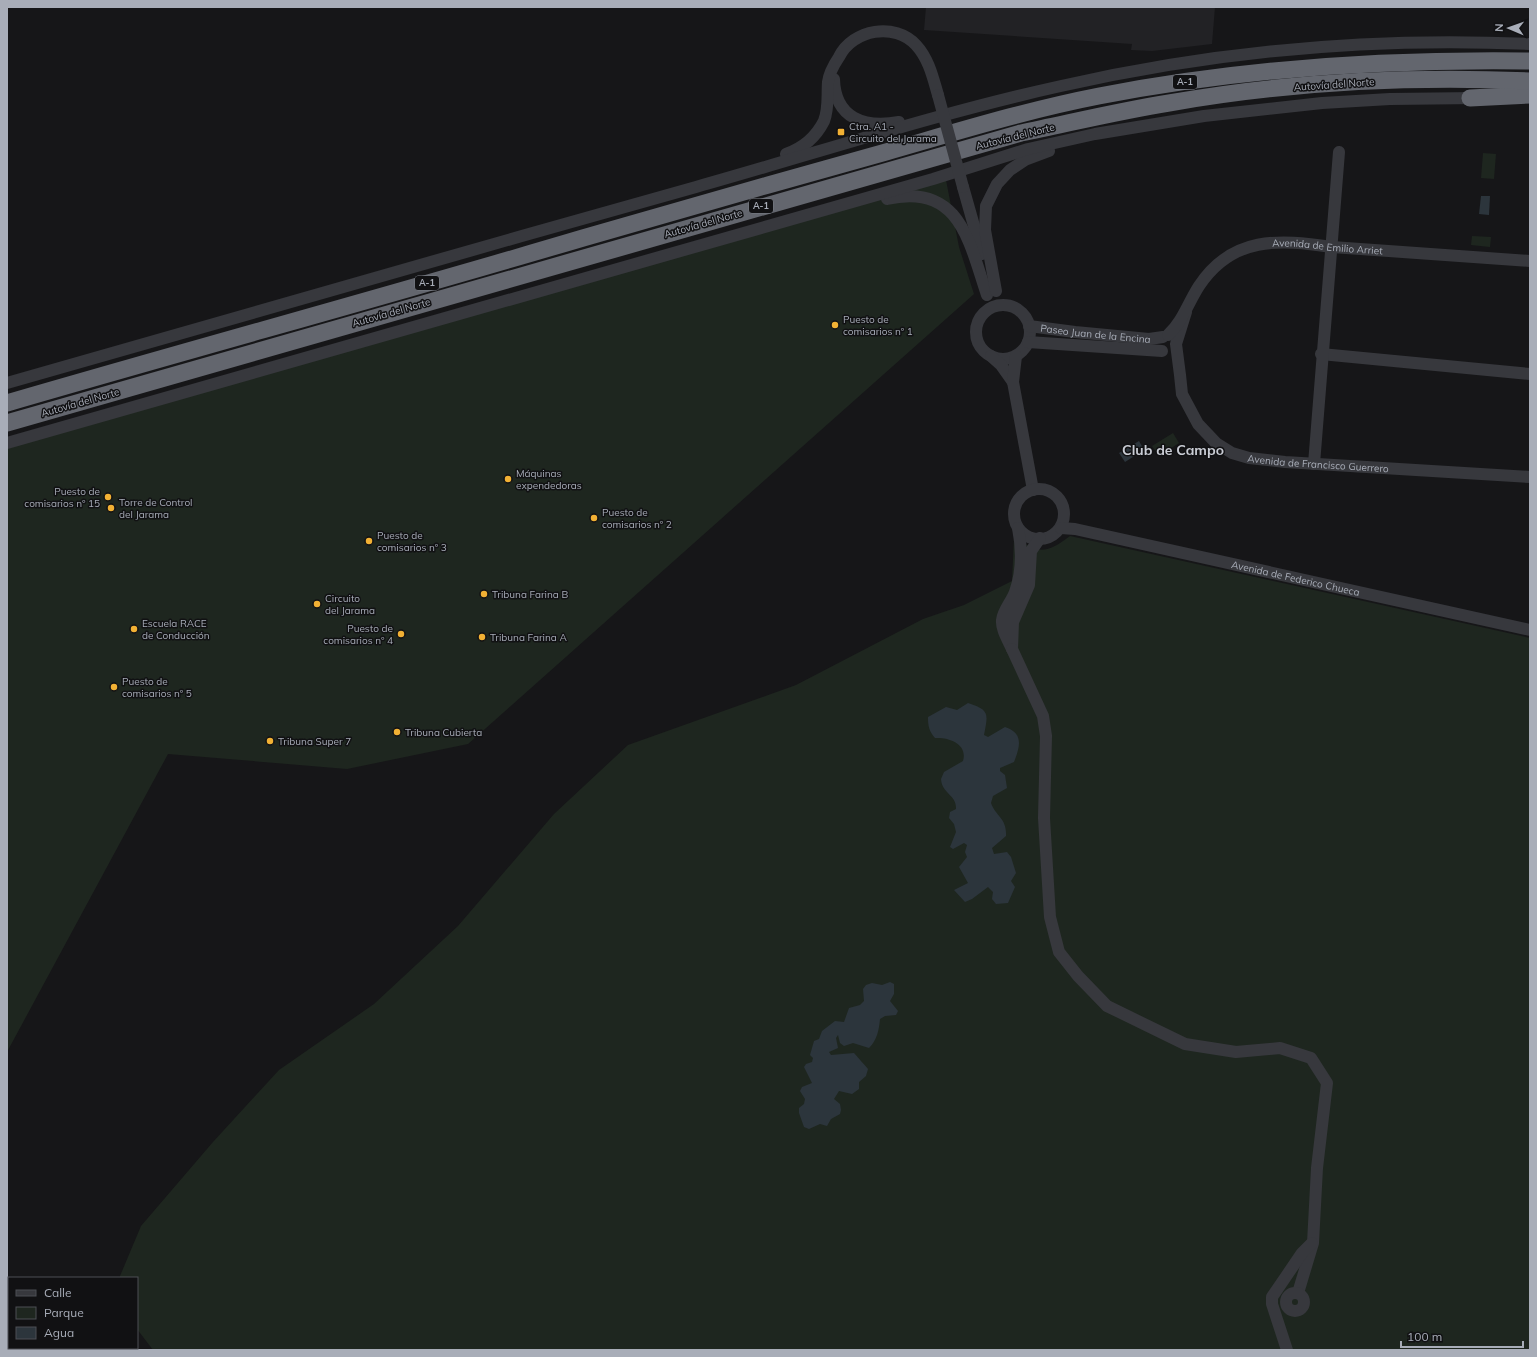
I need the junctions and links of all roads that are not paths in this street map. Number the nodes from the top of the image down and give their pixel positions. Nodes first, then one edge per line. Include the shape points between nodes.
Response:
1 (1530, 44) edge
2 (1530, 61) edge
3 (834, 68) junction
4 (1530, 81) edge
5 (1028, 94) junction
6 (1530, 95) edge
7 (1470, 98) junction
8 (1530, 101) edge
9 (1142, 126) junction
10 (1339, 152) dead end
11 (701, 185) junction
12 (774, 224) junction
13 (1332, 247) junction
14 (1530, 261) edge
15 (992, 293) junction
16 (1002, 305) junction
17 (986, 311) junction
18 (1029, 326) junction
19 (1169, 339) junction
20 (1028, 342) junction
21 (1163, 352) junction
22 (1321, 354) junction
23 (990, 355) junction
24 (1016, 356) junction
25 (1530, 374) edge
26 (1180, 375) junction
27 (1013, 382) junction
28 (7, 383) edge
29 (7, 403) edge
30 (7, 423) edge
31 (7, 443) edge
32 (1314, 464) junction
33 (1530, 478) edge
34 (1033, 490) junction
35 (1018, 528) junction
36 (1061, 528) junction
37 (1040, 538) junction
38 (1008, 618) junction
39 (1530, 630) edge
40 (1313, 1243) junction
41 (1272, 1304) junction
42 (1287, 1350) edge

1 - 5 street via 1393,43 1277,52 1171,65 1090,79
2 - 29 highway, Autovía del Norte / A-1 via 1447,60 1310,66 1203,79 1062,104 994,120 761,186
3 - 5 street via 836,94 844,110 853,118 873,124 900,122 999,96
3 - 11 street via 828,80 828,105 824,121 806,144 795,151 738,167
3 - 15 street, bridge via 846,46 864,34 887,31 898,33 916,45 924,56 938,95
4 - 30 highway, Autovía del Norte / A-1 via 1385,80 1307,86 1170,102 1021,133
5 - 11 street
6 - 7 highway
7 - 8 street
7 - 9 street via 1322,103 1258,109
9 - 12 street via 1028,149
9 - 15 street via 1024,160 997,184 986,206 984,220
10 - 13 street
11 - 28 street
12 - 15 street via 802,222 900,196 918,196 933,200 945,206 959,221
12 - 31 street
13 - 14 street, Avenida de Emilio Arriet
13 - 19 street, Avenida de Emilio Arriet via 1304,243 1268,243 1248,246 1229,256 1199,286
13 - 22 street
15 - 16 street
15 - 17 street
16 - 17 street
16 - 18 street via 1020,311
17 - 23 street via 976,331 980,346
18 - 19 street, Paseo Juan de la Encina
18 - 20 street
19 - 21 street via 1159,343
19 - 26 street
20 - 21 street, Paseo Juan de la Encina
20 - 24 street
21 - 26 street, Avenida de Francisco Guerrero
22 - 25 street
22 - 32 street
23 - 24 street via 1003,358
23 - 27 street
24 - 27 street
26 - 32 street, Avenida de Francisco Guerrero via 1182,394 1198,424 1216,443 1232,453 1249,458
27 - 34 street
32 - 33 street, Avenida de Francisco Guerrero
34 - 35 street via 1025,493 1015,506 1014,518
34 - 36 street via 1043,489 1059,499 1065,514
35 - 37 street via 1028,538
35 - 38 street via 1021,542 1019,571
36 - 37 street via 1046,539
36 - 39 street, Avenida de Federico Chueca
37 - 38 street via 1031,551 1029,585
38 - 40 street via 1002,625 1043,716 1046,736 1044,832 1050,917 1059,952 1107,1006 1185,1044 1236,1052 1280,1048 1310,1058 1327,1083 1317,1168
40 - 41 street via 1302,1253 1272,1297
40 - 41 street via 1298,1293 1288,1296 1286,1303
41 - 42 street

